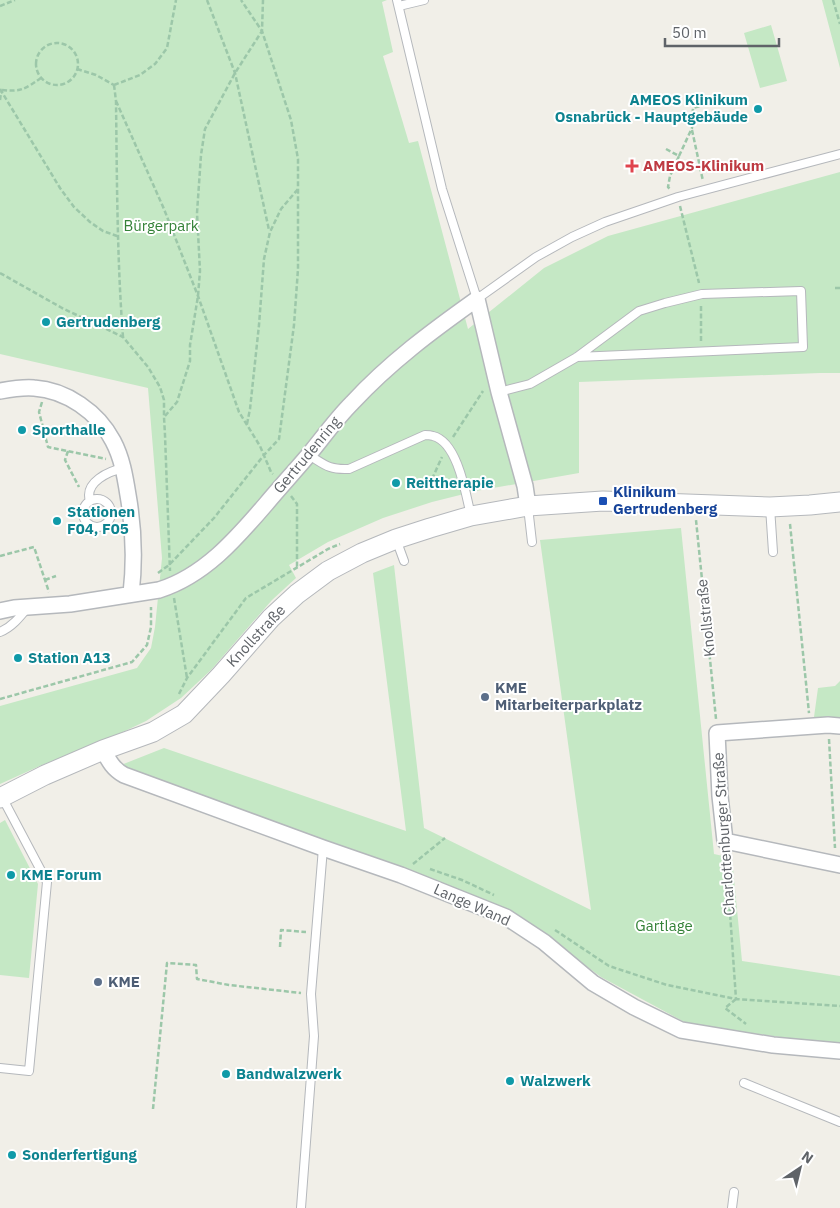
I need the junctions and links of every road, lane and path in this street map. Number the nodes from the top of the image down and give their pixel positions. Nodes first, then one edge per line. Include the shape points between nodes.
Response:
1 (15, 0) edge
2 (176, 0) edge
3 (206, 0) edge
4 (241, 0) edge
5 (263, 0) edge
6 (424, 0) edge
7 (833, 0) edge
8 (398, 3) edge
9 (0, 6) edge
10 (840, 24) edge
11 (262, 31) junction
12 (77, 69) junction
13 (235, 73) junction
14 (42, 78) junction
15 (114, 85) junction
16 (1, 90) edge
17 (0, 100) edge
18 (116, 101) junction
19 (709, 104) dead end
20 (692, 128) junction
21 (666, 149) dead end
22 (840, 154) edge
23 (679, 156) junction
24 (298, 189) junction
25 (704, 190) junction
26 (678, 197) junction
27 (270, 232) junction
28 (117, 236) junction
29 (0, 272) edge
30 (835, 288) dead end
31 (840, 288) edge
32 (702, 294) junction
33 (198, 296) junction
34 (477, 299) junction
35 (123, 337) junction
36 (700, 351) junction
37 (576, 357) junction
38 (495, 373) junction
39 (0, 391) edge
40 (499, 392) junction
41 (44, 398) dead end
42 (164, 417) junction
43 (246, 424) junction
44 (447, 447) junction
45 (68, 451) junction
46 (264, 455) junction
47 (309, 455) junction
48 (119, 469) junction
49 (432, 479) dead end
50 (283, 484) junction
51 (840, 502) edge
52 (88, 503) joint
53 (696, 504) junction
54 (528, 506) junction
55 (770, 507) junction
56 (471, 516) junction
57 (790, 524) dead end
58 (396, 539) junction
59 (346, 541) dead end
60 (532, 542) dead end
61 (772, 552) dead end
62 (0, 556) edge
63 (404, 561) dead end
64 (169, 565) junction
65 (297, 568) junction
66 (56, 576) dead end
67 (45, 580) junction
68 (172, 586) junction
69 (149, 592) junction
70 (132, 594) junction
71 (51, 595) dead end
72 (28, 606) junction
73 (0, 611) edge
74 (0, 632) edge
75 (187, 678) junction
76 (0, 700) edge
77 (176, 700) dead end
78 (834, 725) edge
79 (810, 727) junction
80 (717, 733) junction
81 (103, 750) junction
82 (1, 797) edge
83 (445, 838) dead end
84 (725, 841) junction
85 (323, 848) junction
86 (838, 864) edge
87 (401, 875) junction
88 (316, 933) junction
89 (280, 947) dead end
90 (311, 994) junction
91 (736, 999) junction
92 (840, 1006) edge
93 (752, 1029) dead end
94 (840, 1051) edge
95 (0, 1068) edge
96 (744, 1083) dead end
97 (153, 1109) dead end
98 (840, 1122) edge
99 (734, 1192) dead end
100 (301, 1208) edge
101 (732, 1208) edge

1 - 9 path
2 - 15 path via 167,48 155,64 140,75
3 - 13 path
4 - 11 path
5 - 11 path
6 - 8 lane
7 - 10 path
8 - 34 lane via 442,189
11 - 13 path
11 - 24 path via 291,120 298,159
12 - 14 path via 73,78 61,85 47,83
12 - 14 path via 78,59 70,48 52,44 37,58 36,65
12 - 15 path
13 - 27 path
13 - 33 path via 205,129 197,213
14 - 16 path via 22,90
15 - 18 path
16 - 17 path
16 - 28 path via 74,207 90,222
18 - 28 path
18 - 33 path
19 - 20 path via 692,108
20 - 23 path
20 - 25 path
21 - 23 path
22 - 25 lane
23 - 26 path via 668,187
24 - 27 path via 281,209
24 - 46 path via 294,325 280,439
25 - 26 lane
26 - 32 path
26 - 34 lane via 606,222 572,238 536,257
27 - 43 path via 264,259
28 - 35 path
29 - 35 path via 62,308
30 - 31 path
32 - 36 path
32 - 36 lane via 801,291 803,347
32 - 37 lane via 639,311
33 - 42 path via 190,361 177,402
33 - 43 path via 238,412
34 - 38 street
34 - 47 street, Gertrudenring via 385,370 350,404
35 - 42 path via 160,387
36 - 37 lane
37 - 40 lane via 530,384
38 - 40 street
38 - 44 path
39 - 48 street via 15,388 52,391 82,406 105,427 113,441
40 - 54 street
41 - 45 path via 39,412 48,447
42 - 64 path
43 - 46 path
44 - 47 lane via 434,436 425,435 349,469 329,468
44 - 49 path
44 - 56 lane via 459,468
45 - 48 path via 112,461
45 - 52 path via 65,460
46 - 50 path via 271,472
46 - 64 path via 214,518
47 - 50 street, Gertrudenring
48 - 52 lane via 98,479 90,490
48 - 70 street via 132,514
50 - 65 path via 296,504
50 - 68 street, Gertrudenring via 218,556
51 - 55 street, Knollstraße
53 - 54 street, Knollstraße via 603,501
53 - 55 street, Knollstraße
53 - 80 path, Knollstraße
54 - 56 street, Knollstraße
54 - 60 lane
55 - 61 lane
56 - 58 street, Knollstraße
57 - 79 path
58 - 63 lane
58 - 81 street, Knollstraße via 328,571 297,594 184,714 152,732
59 - 65 path
62 - 67 path via 34,548
64 - 68 path
65 - 75 path via 246,598
66 - 67 path
67 - 71 path
68 - 69 street, Gertrudenring
68 - 75 path
69 - 70 street, Gertrudenring
69 - 76 path via 151,627 147,646 132,662
70 - 72 street, Gertrudenring via 70,604
72 - 73 street, Gertrudenring
72 - 74 lane via 18,619
75 - 77 path
78 - 79 street, Charlottenburger Straße
78 - 86 path
79 - 80 street, Charlottenburger Straße
80 - 84 street, Charlottenburger Straße
81 - 82 street, Knollstraße
81 - 85 street, Lange Wand via 110,764 124,775
82 - 95 lane via 46,882 29,1071
83 - 87 path
84 - 86 street
84 - 91 path, Charlottenburger Straße
85 - 87 street, Lange Wand
85 - 88 lane
87 - 94 street, Lange Wand via 506,917 544,942 593,983 681,1030 773,1045
88 - 89 path via 281,930
88 - 90 lane
90 - 97 path via 197,979 196,965 167,963
90 - 100 lane via 314,1036
91 - 92 path
91 - 93 path, Charlottenburger Straße via 725,1008
96 - 98 lane
99 - 101 lane

